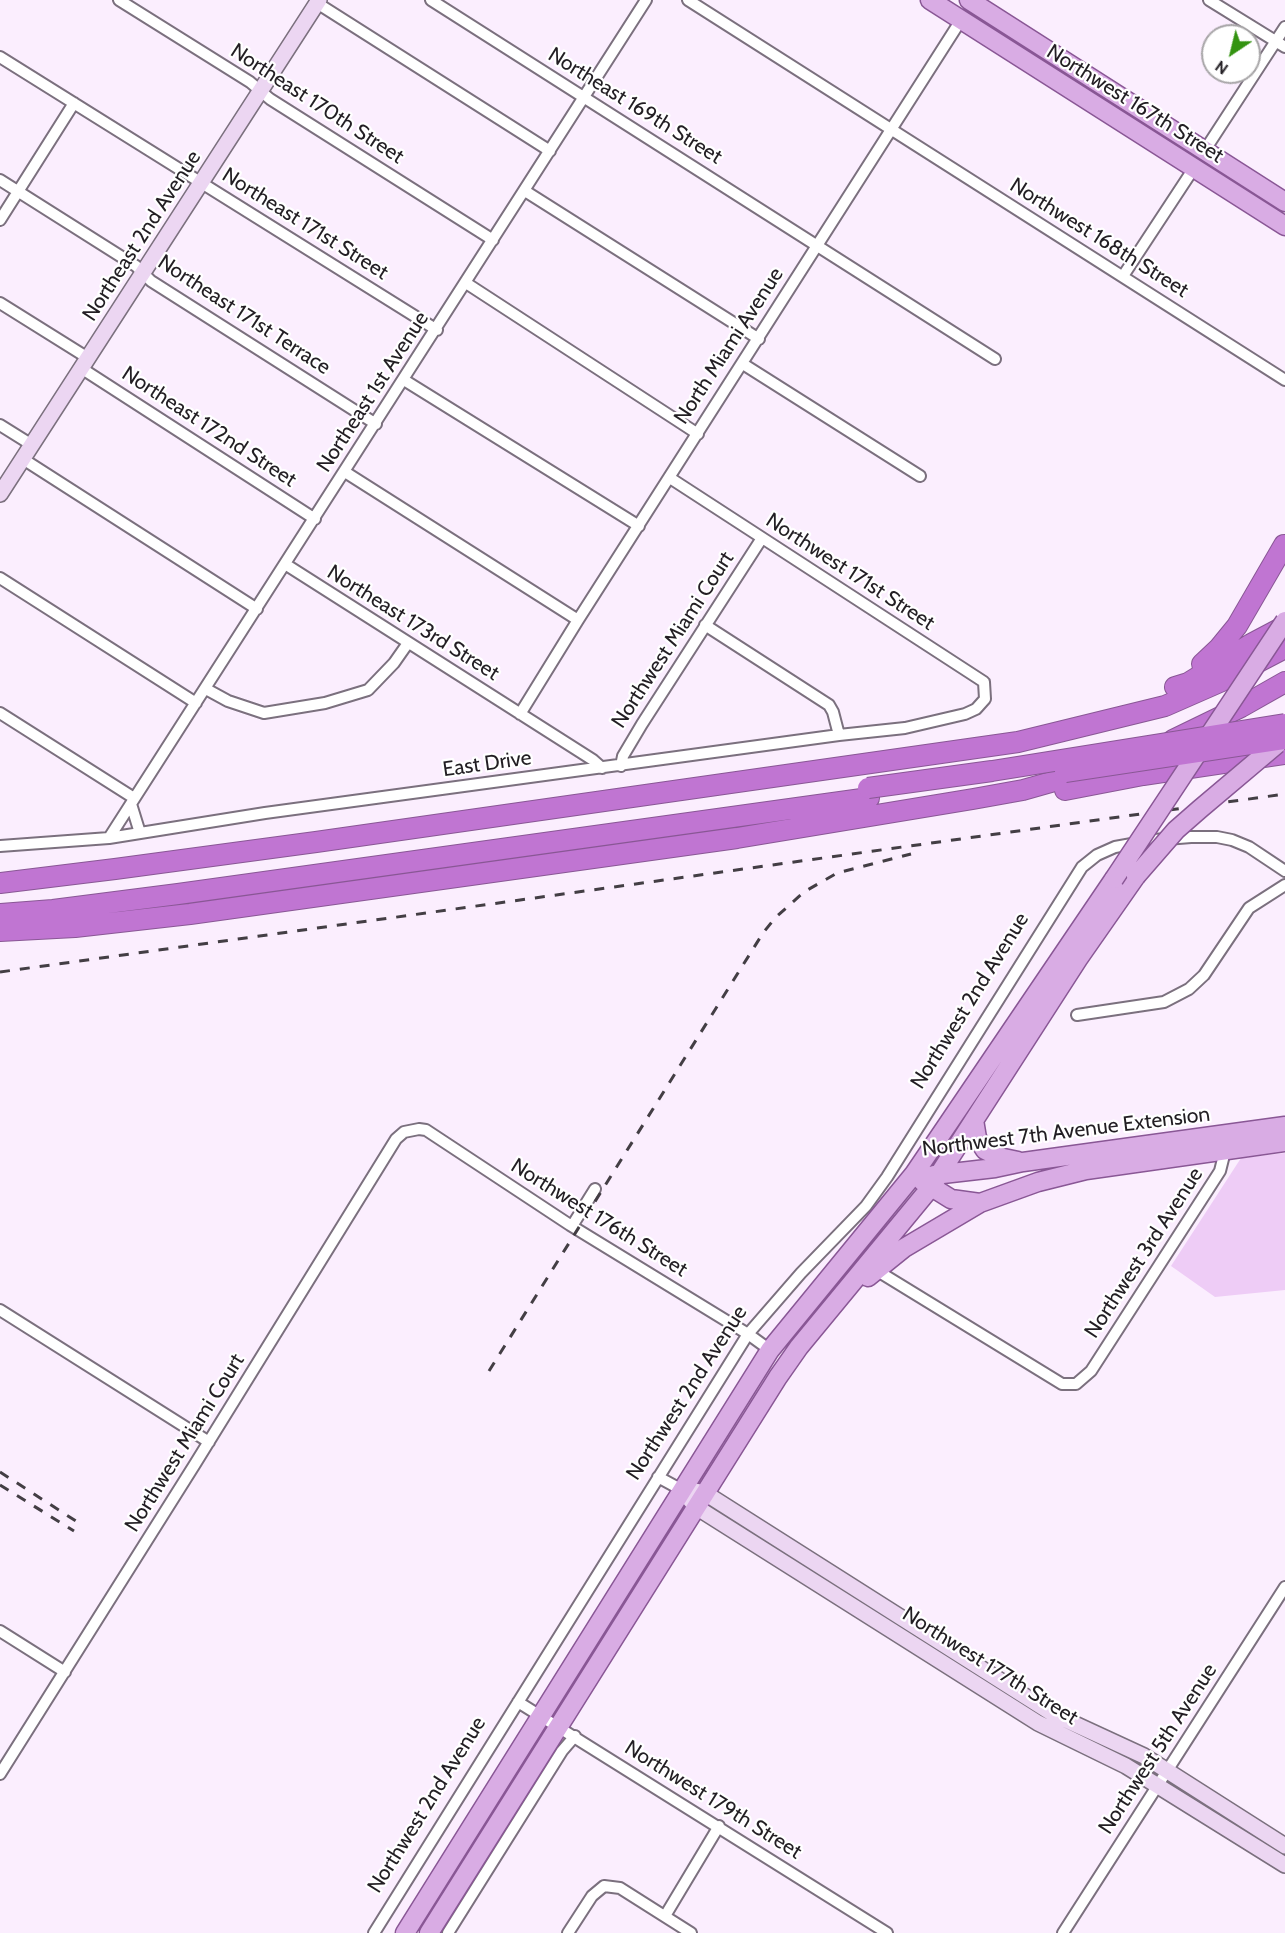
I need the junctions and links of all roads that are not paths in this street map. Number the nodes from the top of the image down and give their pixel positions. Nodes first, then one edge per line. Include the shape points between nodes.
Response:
1 (119, 0) edge
2 (432, 0) edge
3 (646, 0) edge
4 (688, 0) edge
5 (930, 0) edge
6 (1209, 0) edge
7 (972, 1) edge
8 (318, 2) edge
9 (961, 20) junction
10 (1285, 27) edge
11 (1280, 44) edge
12 (0, 57) edge
13 (260, 91) junction
14 (584, 97) junction
15 (74, 103) junction
16 (892, 130) junction
17 (1205, 150) junction
18 (550, 151) junction
19 (1167, 151) junction
20 (1194, 168) junction
21 (0, 180) edge
22 (201, 183) junction
23 (525, 191) junction
24 (18, 192) junction
25 (1285, 202) edge
26 (0, 220) edge
27 (1285, 226) edge
28 (493, 240) junction
29 (819, 245) junction
30 (143, 273) junction
31 (1123, 276) junction
32 (466, 283) junction
33 (0, 303) edge
34 (436, 330) junction
35 (759, 339) junction
36 (995, 359) dead end
37 (85, 363) junction
38 (743, 364) junction
39 (404, 380) junction
40 (1285, 380) edge
41 (376, 424) junction
42 (0, 426) edge
43 (698, 434) junction
44 (32, 445) junction
45 (23, 459) junction
46 (345, 472) junction
47 (921, 476) dead end
48 (670, 478) junction
49 (0, 494) edge
50 (315, 519) junction
51 (639, 526) junction
52 (762, 538) junction
53 (1285, 545) edge
54 (285, 564) junction
55 (0, 579) edge
56 (256, 609) junction
57 (579, 620) junction
58 (1285, 621) edge
59 (705, 625) junction
60 (1285, 626) edge
61 (408, 643) junction
62 (1285, 648) edge
63 (1285, 682) edge
64 (1178, 686) junction
65 (206, 689) junction
66 (196, 703) junction
67 (976, 709) joint
68 (0, 713) edge
69 (520, 714) junction
70 (1118, 718) junction
71 (1285, 724) edge
72 (839, 735) junction
73 (1283, 744) edge
74 (621, 766) junction
75 (602, 768) junction
76 (1035, 787) junction
77 (869, 793) junction
78 (132, 801) junction
79 (140, 833) junction
80 (109, 838) junction
81 (0, 846) edge
82 (1285, 871) edge
83 (0, 882) edge
84 (1285, 885) edge
85 (0, 903) edge
86 (0, 914) edge
87 (0, 931) edge
88 (1077, 1015) dead end
89 (974, 1120) junction
90 (1285, 1126) edge
91 (404, 1132) joint
92 (1285, 1142) edge
93 (1226, 1143) junction
94 (1023, 1162) junction
95 (914, 1174) junction
96 (935, 1181) junction
97 (595, 1189) dead end
98 (980, 1203) junction
99 (572, 1226) junction
100 (876, 1270) junction
101 (834, 1305) junction
102 (0, 1310) edge
103 (748, 1334) junction
104 (770, 1350) junction
105 (209, 1442) junction
106 (658, 1477) junction
107 (682, 1490) junction
108 (700, 1500) junction
109 (1285, 1587) edge
110 (0, 1631) edge
111 (65, 1672) junction
112 (518, 1702) junction
113 (541, 1716) junction
114 (559, 1726) junction
115 (575, 1736) junction
116 (1167, 1771) junction
117 (0, 1774) edge
118 (1158, 1785) junction
119 (719, 1826) junction
120 (1285, 1846) edge
121 (1285, 1865) edge
122 (665, 1916) junction
123 (412, 1931) edge
124 (374, 1933) edge
125 (429, 1933) edge
126 (448, 1933) edge
127 (568, 1933) edge
128 (691, 1933) edge
129 (887, 1933) edge
130 (1063, 1933) edge

1 - 13 street, Northeast 170th Street
2 - 14 street, Northeast 169th Street
3 - 14 street, Northeast 1st Avenue
4 - 16 street, Northwest 168th Street
5 - 9 main road, Northwest 167th Street
6 - 11 street
7 - 9 street, North Miami Avenue
7 - 17 main road, Northwest 167th Street
8 - 13 street, Northeast 2nd Avenue
8 - 18 street
9 - 16 street, North Miami Avenue
9 - 19 main road, Northwest 167th Street
10 - 11 street
11 - 17 street
12 - 15 street, Northeast 171st Street
13 - 22 street, Northeast 2nd Avenue
13 - 28 street, Northeast 170th Street
14 - 18 street, Northeast 1st Avenue
14 - 29 street, Northeast 169th Street
15 - 22 street, Northeast 171st Street
15 - 24 street
16 - 29 street, North Miami Avenue
16 - 31 street, Northwest 168th Street
17 - 19 main road
17 - 25 main road, Northwest 167th Street
18 - 23 street, Northeast 1st Avenue
19 - 20 main road, Northwest 167th Street
20 - 27 main road, Northwest 167th Street
20 - 31 street
21 - 24 street, Northeast 171st Terrace
22 - 30 street, Northeast 2nd Avenue
22 - 34 street, Northeast 171st Street
23 - 28 street, Northeast 1st Avenue
23 - 35 street
24 - 26 street
24 - 30 street, Northeast 171st Terrace
28 - 32 street, Northeast 1st Avenue
29 - 35 street, North Miami Avenue
29 - 36 street, Northeast 169th Street
30 - 37 street, Northeast 2nd Avenue
30 - 41 street, Northeast 171st Terrace
31 - 40 street, Northwest 168th Street
32 - 34 street, Northeast 1st Avenue
32 - 43 street
33 - 37 street, Northeast 172nd Street
34 - 39 street, Northeast 1st Avenue
35 - 38 street, North Miami Avenue
37 - 44 street, Northeast 2nd Avenue
37 - 50 street, Northeast 172nd Street
38 - 43 street, North Miami Avenue
38 - 47 street
39 - 41 street, Northeast 1st Avenue
39 - 51 street
41 - 46 street, Northeast 1st Avenue
42 - 44 street
43 - 48 street, North Miami Avenue
44 - 45 street, Northeast 2nd Avenue
45 - 49 street, Northeast 2nd Avenue
45 - 56 street
46 - 50 street, Northeast 1st Avenue
46 - 57 street
48 - 51 street, North Miami Avenue
48 - 52 street, Northwest 171st Street
50 - 54 street, Northeast 1st Avenue
51 - 57 street, North Miami Avenue
52 - 59 street, Northwest Miami Court
52 - 67 street, Northwest 171st Street via 984,682 985,699
53 - 64 highway via 1232,632
54 - 56 street, Northeast 1st Avenue
54 - 61 street, Northeast 173rd Street
55 - 66 street
56 - 65 street, Northeast 1st Avenue
57 - 69 street, North Miami Avenue
58 - 95 main road, bridge
59 - 72 street via 829,705
59 - 74 street, Northwest Miami Court via 642,724
60 - 64 highway
61 - 65 street via 368,690 325,703 264,713
61 - 69 street, Northeast 173rd Street
62 - 70 highway via 1165,706
63 - 76 highway via 1163,744
64 - 70 highway
65 - 66 street, Northeast 1st Avenue
66 - 78 street, Northeast 1st Avenue
67 - 72 street, East Drive via 905,728
68 - 78 street
69 - 75 street, Northeast 173rd Street
70 - 83 highway via 1005,745 127,868
71 - 77 highway, bridge
72 - 74 street, East Drive
73 - 76 highway via 1060,791
73 - 77 highway, bridge
73 - 89 main road, bridge via 1200,808 1136,876
74 - 75 street, East Drive
75 - 79 street, East Drive
76 - 87 highway via 737,838 190,914
77 - 85 highway
77 - 86 highway via 199,891
78 - 79 street
78 - 80 street, Northeast 1st Avenue
79 - 80 street, East Drive
80 - 81 street, East Drive
82 - 103 street, Northwest 2nd Avenue via 1249,847 1217,837 1154,840 1114,847 1082,867 887,1177 866,1206
84 - 88 street via 1249,908 1204,975 1189,989 1164,1002
89 - 94 main road via 977,1138 986,1150
89 - 96 main road
90 - 93 main road, Northwest 7th Avenue Extension
91 - 99 street, Northwest 176th Street via 426,1130
91 - 105 street, Northwest Miami Court via 396,1139
92 - 93 main road, Northwest 7th Avenue Extension
93 - 94 main road, Northwest 7th Avenue Extension
93 - 98 main road, Northwest 7th Avenue Extension via 1086,1170
93 - 100 street, Northwest 3rd Avenue via 1220,1171 1091,1371 1076,1384 1062,1384
94 - 96 main road, Northwest 7th Avenue Extension
95 - 96 main road, Northwest 7th Avenue Extension
95 - 104 main road
96 - 98 main road, Northwest 7th Avenue Extension via 951,1199
96 - 101 main road
97 - 99 street
98 - 100 main road via 904,1248
99 - 103 street, Northwest 176th Street
100 - 101 main road
101 - 108 main road via 783,1369
102 - 105 street
103 - 104 street, Northwest 176th Street
103 - 106 street, Northwest 2nd Avenue
104 - 107 main road
105 - 111 street, Northwest Miami Court
106 - 107 street, Northwest 177th Street
106 - 112 street, Northwest 2nd Avenue
107 - 108 street, Northwest 177th Street
107 - 113 main road
108 - 114 main road
108 - 116 street, Northwest 177th Street via 1069,1723 1130,1749
108 - 118 street, Northwest 177th Street via 1038,1724
109 - 116 street, Northwest 5th Avenue
110 - 111 street
111 - 117 street, Northwest Miami Court
112 - 113 street, Northwest 179th Street
112 - 124 street, Northwest 2nd Avenue
113 - 114 street, Northwest 179th Street
113 - 123 main road
114 - 115 street, Northwest 179th Street
114 - 125 main road
115 - 119 street, Northwest 179th Street
115 - 126 street
116 - 118 street, Northwest 5th Avenue
116 - 120 street, Northwest 177th Street
118 - 121 street, Northwest 177th Street
118 - 130 street, Northwest 5th Avenue
119 - 122 street
119 - 129 street, Northwest 179th Street
122 - 127 street via 620,1888 604,1886 592,1896
122 - 128 street

